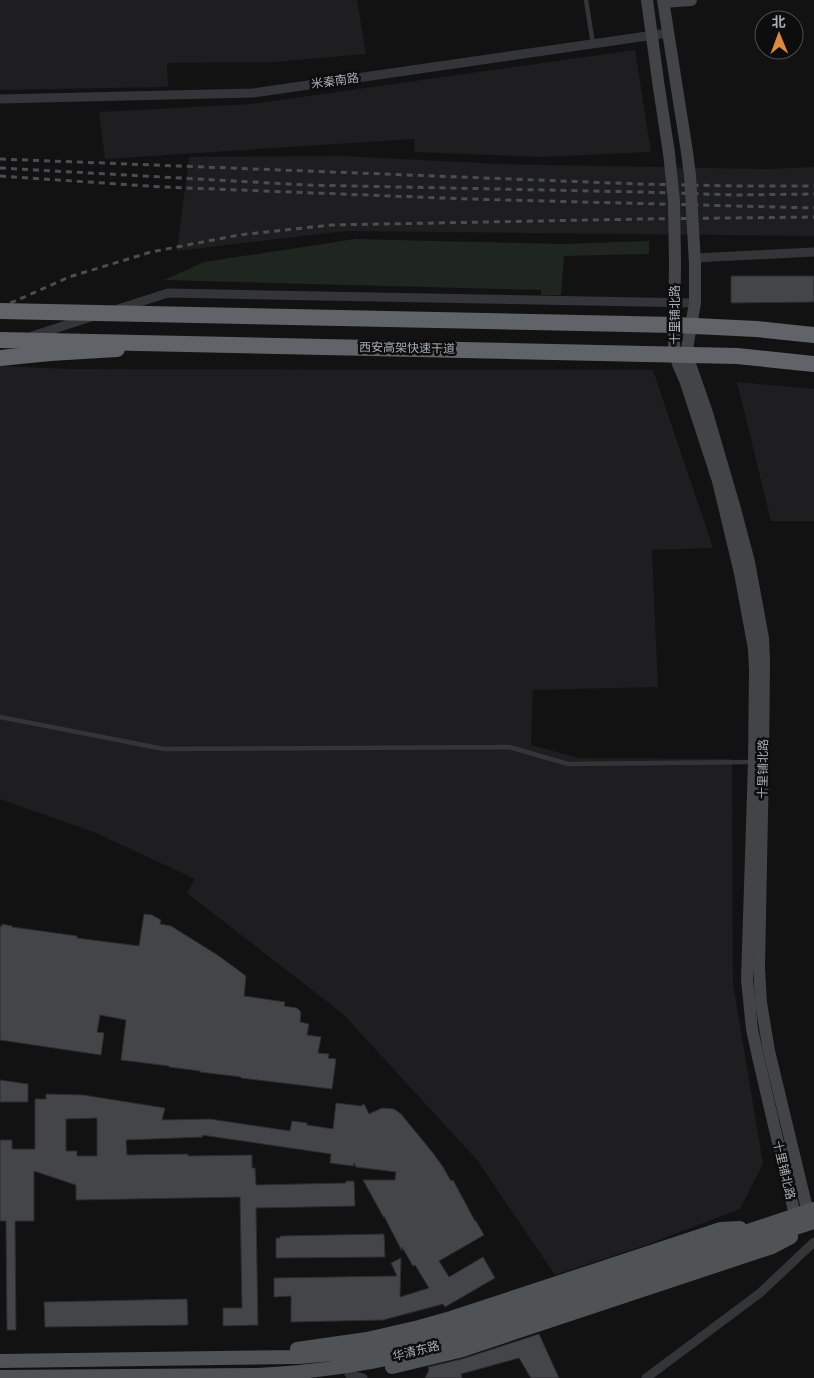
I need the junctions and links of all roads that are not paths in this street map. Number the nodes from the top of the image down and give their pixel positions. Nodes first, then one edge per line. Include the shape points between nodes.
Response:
1 (586, 0) edge
2 (647, 0) edge
3 (691, 0) edge
4 (664, 1) edge
5 (668, 33) junction
6 (652, 35) junction
7 (593, 44) junction
8 (0, 99) edge
9 (814, 252) edge
10 (695, 261) junction
11 (675, 303) junction
12 (695, 304) junction
13 (0, 311) edge
14 (814, 335) edge
15 (0, 340) edge
16 (202, 344) junction
17 (0, 347) edge
18 (0, 358) edge
19 (814, 364) edge
20 (0, 718) edge
21 (759, 762) junction
22 (810, 1217) edge
23 (814, 1242) edge
24 (0, 1360) edge
25 (349, 1374) junction
26 (200, 1375) junction
27 (254, 1376) edge
28 (0, 1377) edge
29 (25, 1377) edge
30 (228, 1378) edge
31 (318, 1378) edge
32 (363, 1378) edge
33 (646, 1378) edge

1 - 7 lane
2 - 6 street, 十里铺北路
3 - 4 street
4 - 5 street, 十里铺北路
5 - 6 street, 米秦南路
5 - 10 street, 十里铺北路, bridge via 690,176
6 - 7 street, 米秦南路
6 - 11 street, 十里铺北路, bridge via 674,201
7 - 8 street, 米秦南路 via 253,93
9 - 10 street
10 - 12 street, 十里铺北路
11 - 12 street
11 - 17 street via 168,293
11 - 21 street, 十里铺北路 via 674,348 718,481 750,627 756,670
12 - 21 street, 十里铺北路 via 688,343 690,364 735,509 762,631 764,661
13 - 14 highway, bridge via 674,325
15 - 16 highway, 西安高架快速干道, bridge
16 - 18 highway, bridge
16 - 19 highway, 西安高架快速干道, bridge via 718,355
20 - 21 lane via 164,749 509,747 568,764
21 - 22 street, 十里铺北路 via 761,1003
22 - 24 main road, 华清东路 via 756,1228 441,1332 356,1352 236,1359
22 - 25 main road via 784,1241 772,1247 459,1351
22 - 27 main road, 华清东路 via 430,1348 330,1369
23 - 33 street via 760,1293
25 - 31 main road
25 - 32 street
26 - 27 main road, 华清东路
26 - 29 main road, 华清东路
26 - 30 main road
28 - 29 main road, 华清东路

